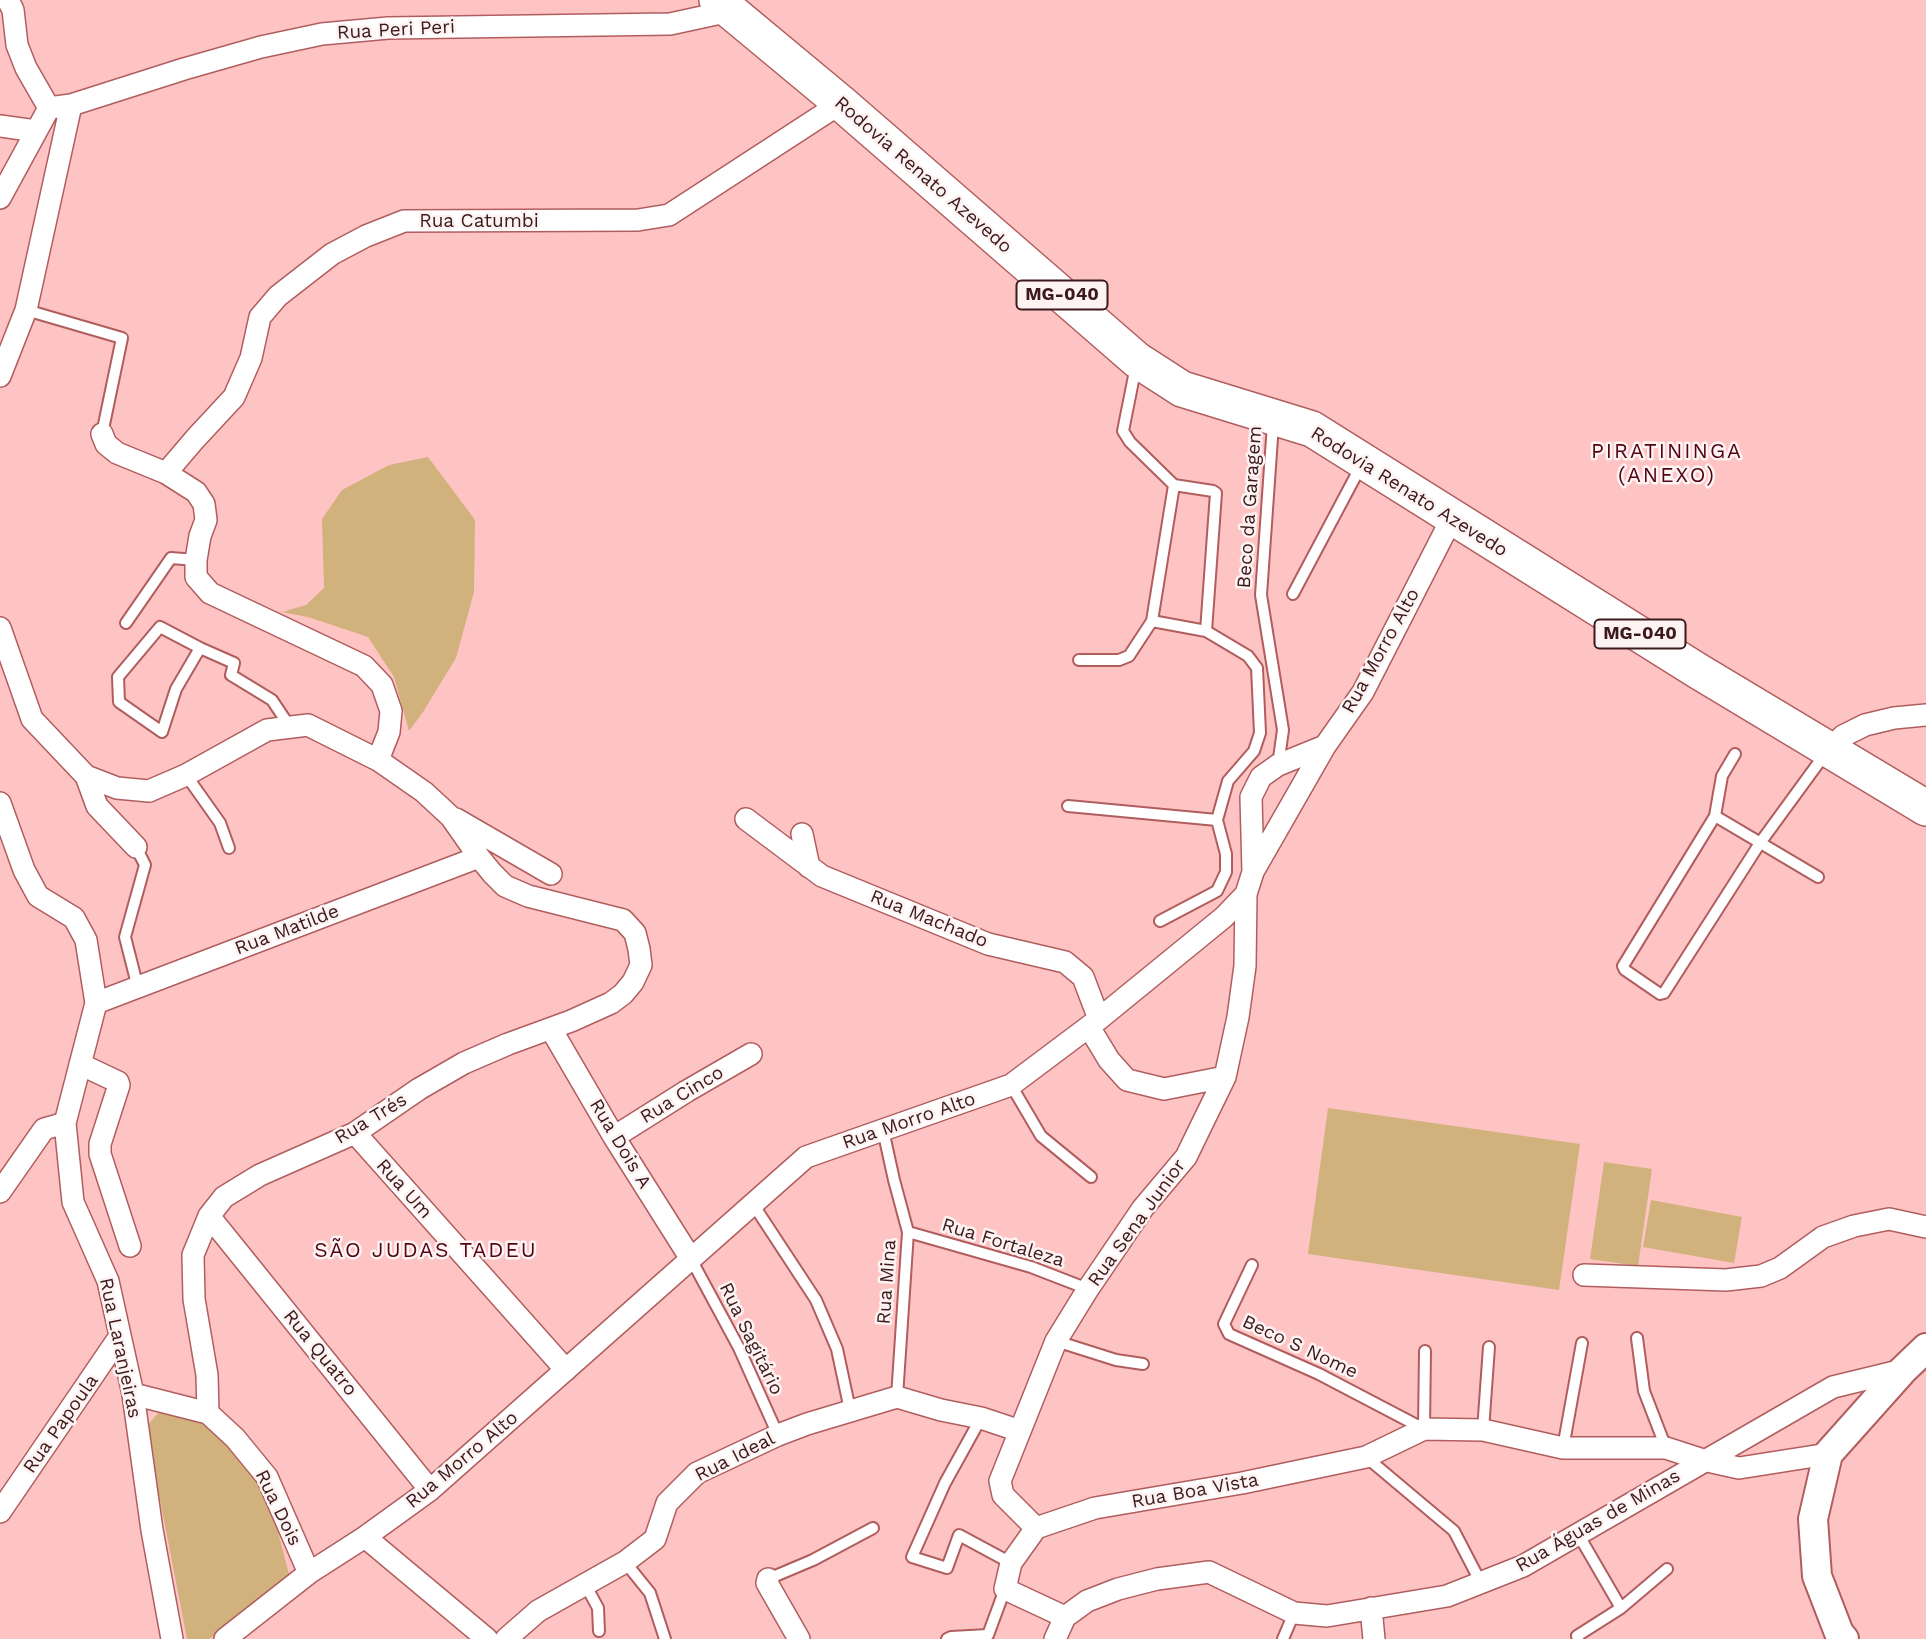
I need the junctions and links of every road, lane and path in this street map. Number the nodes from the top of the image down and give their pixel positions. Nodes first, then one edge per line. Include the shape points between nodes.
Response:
1 (8, 0) edge
2 (723, 5) edge
3 (841, 103) junction
4 (71, 105) junction
5 (49, 108) junction
6 (0, 126) edge
7 (36, 131) junction
8 (0, 198) edge
9 (26, 310) junction
10 (1137, 360) junction
11 (0, 376) edge
12 (1273, 417) junction
13 (102, 434) joint
14 (1363, 461) junction
15 (166, 473) junction
16 (1174, 485) junction
17 (1452, 518) junction
18 (196, 560) junction
19 (1293, 594) dead end
20 (1152, 621) junction
21 (126, 623) dead end
22 (1206, 631) junction
23 (1, 632) edge
24 (200, 648) junction
25 (1079, 660) dead end
26 (1926, 715) edge
27 (290, 727) junction
28 (1325, 746) junction
29 (1828, 751) junction
30 (1735, 754) dead end
31 (378, 760) junction
32 (1278, 765) junction
33 (186, 775) junction
34 (86, 776) junction
35 (0, 803) edge
36 (1068, 806) dead end
37 (1926, 808) edge
38 (1716, 816) junction
39 (451, 817) junction
40 (746, 819) dead end
41 (1217, 820) junction
42 (802, 834) dead end
43 (1760, 843) junction
44 (136, 847) joint
45 (229, 848) dead end
46 (479, 856) junction
47 (809, 867) junction
48 (1253, 872) junction
49 (551, 874) dead end
50 (1818, 877) dead end
51 (1246, 894) junction
52 (1160, 921) dead end
53 (138, 988) junction
54 (96, 1003) junction
55 (1094, 1023) junction
56 (551, 1029) junction
57 (751, 1054) dead end
58 (80, 1065) junction
59 (1225, 1077) junction
60 (1011, 1085) junction
61 (66, 1129) junction
62 (883, 1130) junction
63 (355, 1133) junction
64 (614, 1137) junction
65 (100, 1144) junction
66 (1091, 1177) dead end
67 (0, 1192) edge
68 (753, 1204) junction
69 (209, 1216) junction
70 (1926, 1227) edge
71 (908, 1232) junction
72 (130, 1246) dead end
73 (691, 1259) junction
74 (1252, 1265) dead end
75 (1584, 1275) dead end
76 (1088, 1289) junction
77 (120, 1336) junction
78 (1637, 1338) dead end
79 (1056, 1341) junction
80 (1582, 1343) dead end
81 (1489, 1347) dead end
82 (1926, 1348) edge
83 (1425, 1351) dead end
84 (1143, 1364) dead end
85 (566, 1370) junction
86 (1903, 1370) junction
87 (133, 1394) junction
88 (897, 1397) junction
89 (850, 1410) junction
90 (208, 1413) junction
91 (981, 1418) junction
92 (1424, 1429) junction
93 (1483, 1430) junction
94 (1020, 1431) junction
95 (778, 1435) junction
96 (1563, 1448) junction
97 (1666, 1448) junction
98 (1828, 1454) junction
99 (1366, 1457) junction
100 (1703, 1460) junction
101 (430, 1490) junction
102 (0, 1512) edge
103 (873, 1528) dead end
104 (1037, 1528) junction
105 (1578, 1534) junction
106 (365, 1537) junction
107 (625, 1562) junction
108 (1012, 1563) junction
109 (1667, 1569) dead end
110 (309, 1573) junction
111 (768, 1579) joint
112 (1481, 1583) junction
113 (584, 1584) junction
114 (1005, 1589) junction
115 (1371, 1608) junction
116 (1621, 1608) junction
117 (1294, 1613) junction
118 (788, 1617) junction
119 (1065, 1617) junction
120 (599, 1630) dead end
121 (172, 1639) edge
122 (225, 1639) edge
123 (487, 1639) edge
124 (506, 1639) edge
125 (665, 1639) edge
126 (785, 1639) edge
127 (799, 1639) edge
128 (947, 1639) edge
129 (1055, 1639) edge
130 (1283, 1639) edge
131 (1374, 1639) edge
132 (1577, 1639) edge
133 (1844, 1639) edge

1 - 5 street via 17,45
2 - 3 main road, Rodovia Renato Azevedo / MG-040
2 - 4 street, Rua Peri Peri via 670,24 388,28 322,34 261,47
3 - 10 main road, Rodovia Renato Azevedo / MG-040
3 - 15 street, Rua Catumbi via 669,215 638,220 404,221 332,254 278,296 260,317 251,358 234,397
4 - 5 street, Rua Peri Peri
4 - 9 street
5 - 7 street
6 - 7 street
7 - 8 street
9 - 11 street
9 - 13 lane via 122,338
10 - 12 main road, Rodovia Renato Azevedo / MG-040 via 1182,388
10 - 16 lane via 1123,430
12 - 14 main road, Rodovia Renato Azevedo / MG-040 via 1312,429
12 - 32 lane, Beco da Garagem via 1261,595 1283,730
13 - 15 street via 117,453
14 - 17 main road, Rodovia Renato Azevedo / MG-040
14 - 19 lane
15 - 18 street via 196,492 204,504 206,520
16 - 20 lane
16 - 22 lane via 1216,494
17 - 28 street, Rua Morro Alto via 1363,692
17 - 29 main road, Rodovia Renato Azevedo / MG-040
18 - 21 lane via 171,558
18 - 31 street via 196,577 210,593 364,666 382,685 391,711
20 - 22 lane
20 - 25 lane via 1129,656
22 - 41 lane via 1248,656 1257,668 1260,733 1254,751 1228,781
23 - 34 street via 32,719
24 - 24 lane via 160,627 118,677 119,702 162,732 176,689
24 - 27 lane via 234,663 231,675 272,700
26 - 29 street via 1866,725 1843,736
27 - 31 street via 308,725
27 - 33 street via 267,730
28 - 32 street, Rua Morro Alto
28 - 48 street
29 - 37 main road, Rodovia Renato Azevedo / MG-040
29 - 43 lane
30 - 38 lane via 1722,776
31 - 39 street
32 - 48 street, Rua Morro Alto via 1261,777 1251,797
33 - 34 street via 149,791 117,788
33 - 45 lane via 220,824
34 - 44 street via 97,806
35 - 54 street, Rua Laranjeiras via 38,896 74,918 86,940
36 - 41 lane
38 - 43 lane
38 - 43 lane via 1623,966 1660,995
39 - 46 street
39 - 49 street
40 - 47 street, Rua Machado
41 - 52 lane via 1226,854 1226,872 1217,891
42 - 47 street
43 - 50 lane
44 - 53 lane via 145,864 125,937
46 - 53 street, Rua Matilde
46 - 56 street, Rua Trés via 505,886 528,897 623,920 635,933 641,965 628,988 611,1003
47 - 55 street, Rua Machado via 988,944 1065,962 1083,977
48 - 51 street, Rua Morro Alto
51 - 55 street, Rua Morro Alto
51 - 59 street, Rua Sena Junior via 1245,966
53 - 54 street, Rua Matilde
54 - 58 street, Rua Laranjeiras
55 - 59 street, Rua Machado via 1109,1060 1127,1080 1164,1090
55 - 60 street, Rua Morro Alto
56 - 63 street, Rua Trés via 464,1063
56 - 64 street, Rua Dois A
57 - 64 street, Rua Cinco
58 - 61 street, Rua Laranjeiras
58 - 65 street via 119,1085
59 - 76 street, Rua Sena Junior via 1186,1157 1143,1208
60 - 62 street, Rua Morro Alto
60 - 66 lane via 1041,1136
61 - 65 street
61 - 67 street via 44,1129
61 - 77 street, Rua Laranjeiras via 73,1202 108,1282
62 - 68 street, Rua Morro Alto via 806,1157
62 - 71 lane, Rua Mina
63 - 69 street, Rua Trés via 260,1175 224,1197
63 - 85 street, Rua Um
64 - 73 street, Rua Dois A
65 - 72 street
68 - 73 street, Rua Morro Alto
68 - 89 lane via 816,1300 837,1349
69 - 90 street, Rua Trés via 193,1255
69 - 101 street, Rua Quatro
70 - 75 street via 1889,1219 1854,1226 1824,1237 1761,1276 1726,1280
71 - 76 lane, Rua Fortaleza via 1031,1267
71 - 88 lane, Rua Mina
73 - 85 street, Rua Morro Alto
73 - 95 lane, Rua Sagitário via 739,1348
74 - 92 lane, Beco S Nome via 1224,1324 1229,1334
76 - 79 street, Rua Sena Junior
77 - 87 street, Rua Laranjeiras
77 - 102 street, Rua Papoula
78 - 97 lane via 1644,1391
79 - 84 lane
79 - 94 street, Rua Sena Junior
80 - 96 lane
81 - 93 lane
82 - 86 street
83 - 92 lane
85 - 101 street, Rua Morro Alto
86 - 98 street
86 - 100 street, Rua Águas de Minas via 1833,1387
87 - 90 street, Rua Dois
87 - 121 street, Rua Laranjeiras
88 - 89 street, Rua Ideal
88 - 91 street
89 - 95 street, Rua Ideal
90 - 110 street, Rua Dois via 267,1477
91 - 94 street
91 - 108 lane via 912,1557 947,1568 958,1535
92 - 93 street, Rua Boa Vista
92 - 99 street, Rua Boa Vista
93 - 96 street, Rua Boa Vista
94 - 104 street, Rua Sena Junior via 1000,1481 1003,1495
95 - 107 street, Rua Ideal via 697,1473 667,1503 654,1539
96 - 97 street, Rua Boa Vista
97 - 100 street, Rua Boa Vista
98 - 100 street, Rua Boa Vista via 1739,1468
98 - 133 street via 1813,1519 1817,1576
99 - 104 street, Rua Boa Vista via 1095,1508
99 - 112 lane via 1454,1531
100 - 105 street, Rua Águas de Minas
101 - 106 street, Rua Morro Alto
103 - 111 lane
104 - 108 street
105 - 112 street, Rua Águas de Minas via 1523,1566
105 - 116 lane
106 - 110 street, Rua Morro Alto
106 - 123 street
107 - 113 street, Rua Ideal
107 - 125 lane via 650,1593
108 - 114 street
109 - 116 lane
110 - 122 street, Rua Morro Alto
111 - 118 street
112 - 115 street, Rua Águas de Minas via 1447,1596
113 - 120 lane via 598,1608
113 - 124 street, Rua Ideal via 538,1611
114 - 119 street
114 - 128 lane via 988,1635
115 - 117 street, Rua Águas de Minas via 1327,1616
115 - 131 street
116 - 132 lane
117 - 119 street, Rua Águas de Minas via 1209,1572 1118,1589 1087,1601
117 - 130 lane
118 - 126 lane
118 - 127 street
119 - 129 street

